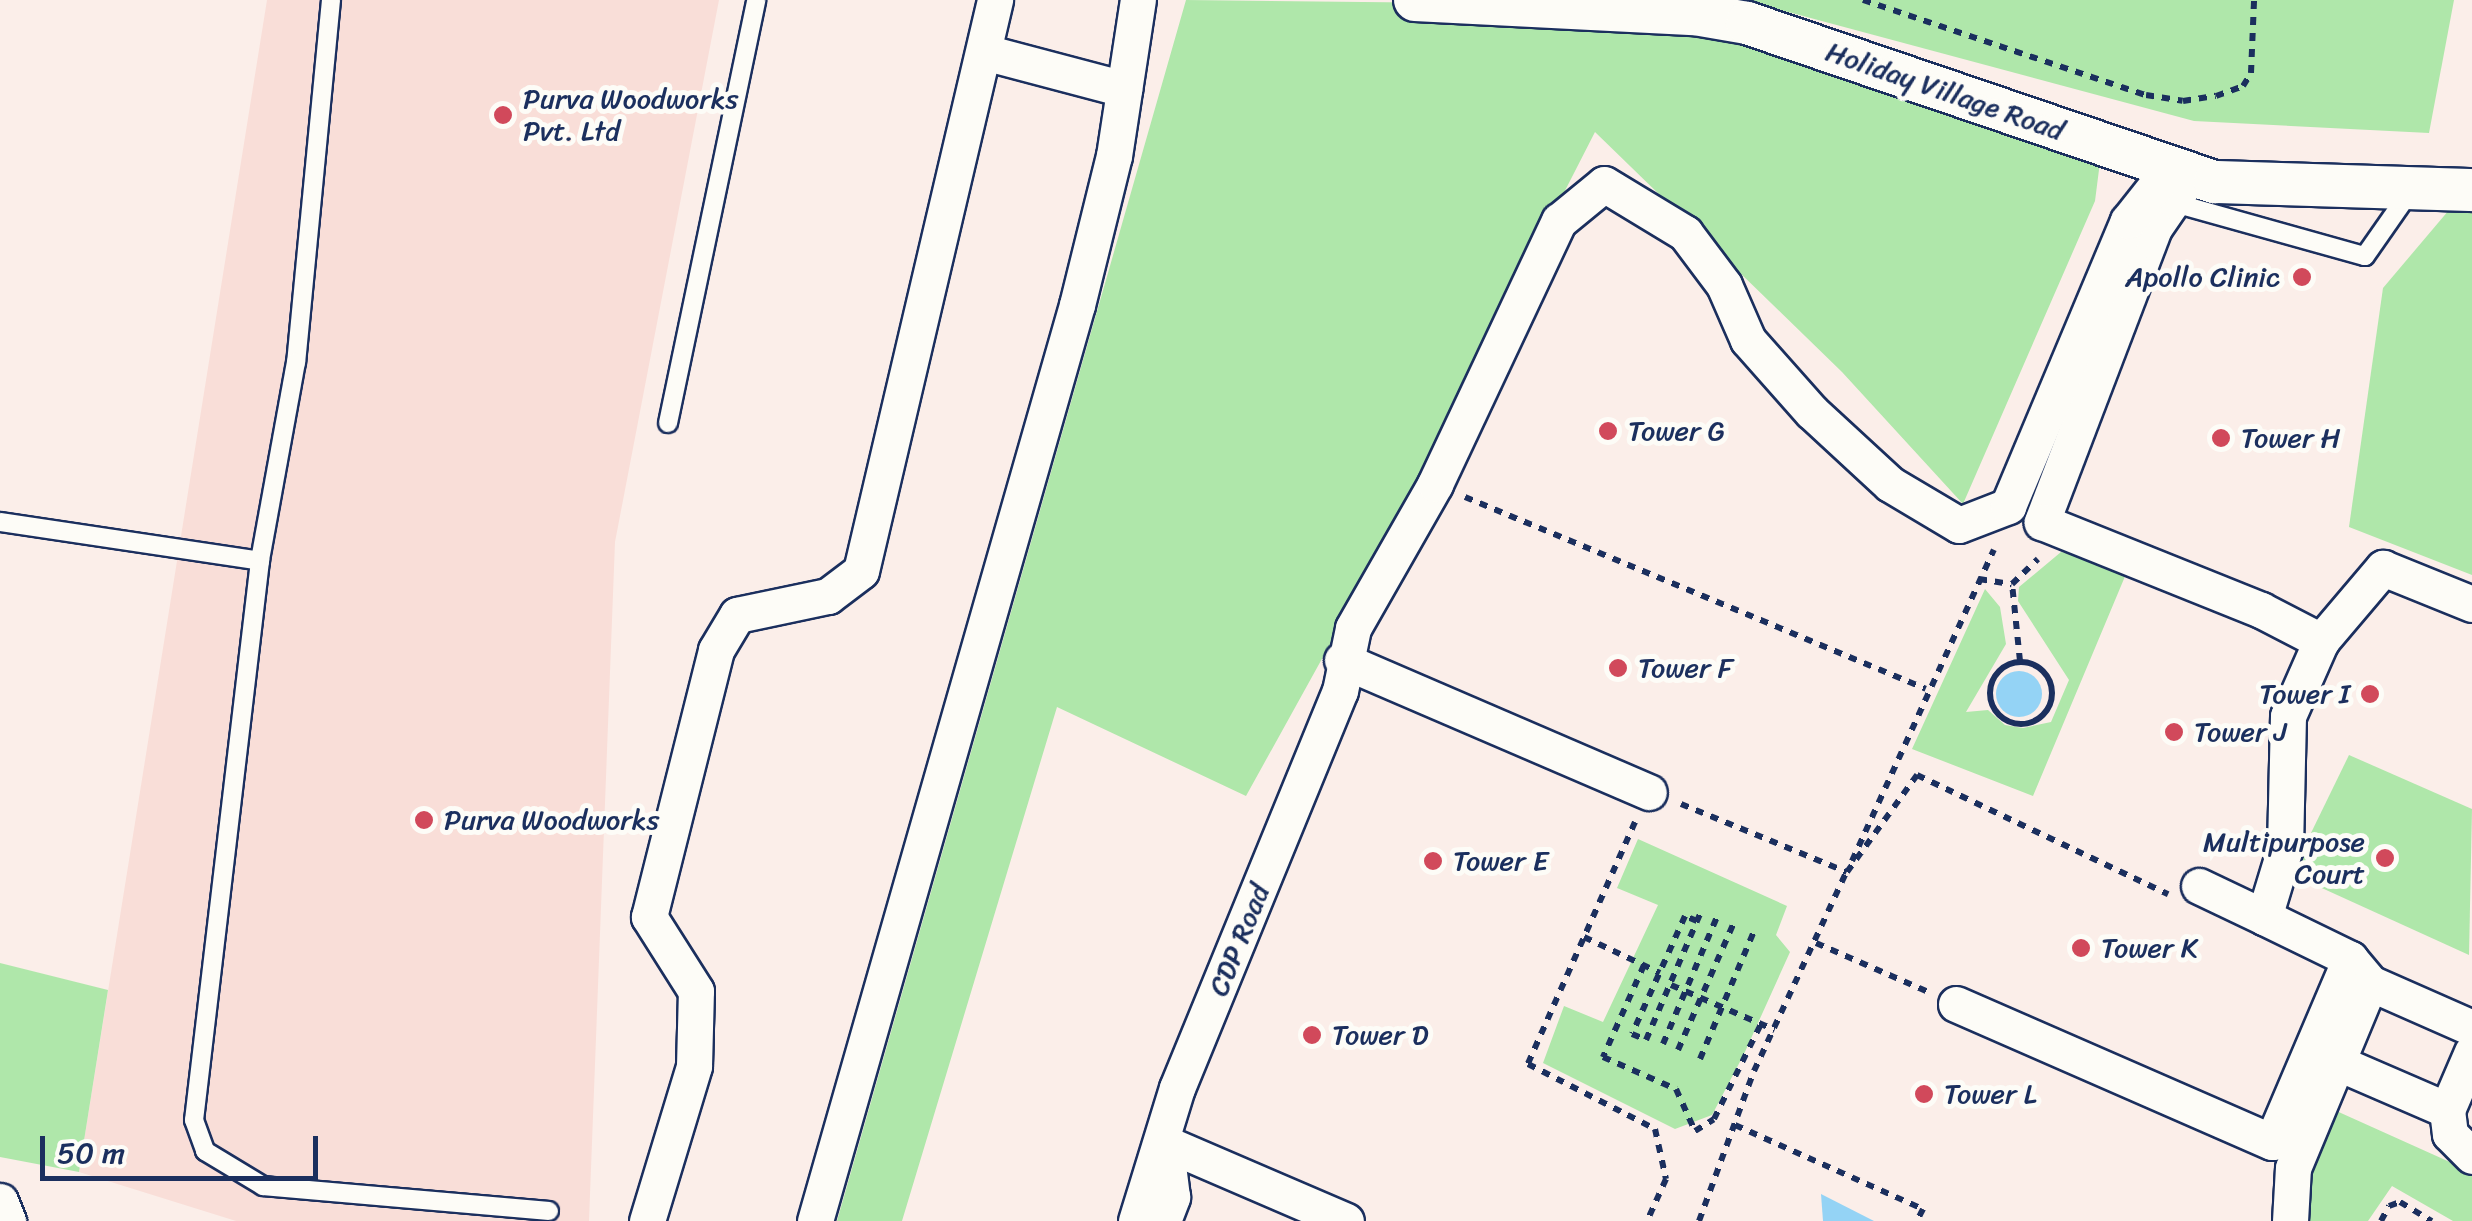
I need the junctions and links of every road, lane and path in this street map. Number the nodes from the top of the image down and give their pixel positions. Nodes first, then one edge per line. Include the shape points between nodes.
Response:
1 (331, 0) edge
2 (756, 0) edge
3 (996, 0) edge
4 (1138, 0) edge
5 (1415, 0) edge
6 (1862, 0) edge
7 (2254, 0) edge
8 (984, 52) junction
9 (1124, 90) junction
10 (2178, 181) junction
11 (2472, 190) edge
12 (2409, 193) junction
13 (668, 424) dead end
14 (1434, 484) junction
15 (0, 522) edge
16 (1998, 544) dead end
17 (2030, 546) dead end
18 (260, 562) junction
19 (1979, 580) junction
20 (2012, 584) junction
21 (2472, 604) edge
22 (2321, 641) junction
23 (1342, 660) junction
24 (2020, 661) junction
25 (1926, 689) junction
26 (1649, 792) junction
27 (1846, 872) junction
28 (2185, 891) joint
29 (1717, 918) dead end
30 (2264, 918) junction
31 (1733, 925) dead end
32 (1755, 929) dead end
33 (1584, 938) junction
34 (1816, 943) junction
35 (1644, 966) junction
36 (2360, 971) junction
37 (1660, 973) junction
38 (1671, 985) junction
39 (1686, 991) junction
40 (1702, 999) junction
41 (1956, 1004) joint
42 (1722, 1007) junction
43 (1762, 1024) junction
44 (2472, 1028) edge
45 (1775, 1030) junction
46 (1662, 1044) dead end
47 (1678, 1050) dead end
48 (2472, 1052) edge
49 (1700, 1059) dead end
50 (2336, 1062) junction
51 (2446, 1110) junction
52 (1734, 1126) junction
53 (1165, 1143) junction
54 (2472, 1156) edge
55 (0, 1200) edge
56 (548, 1212) dead end
57 (8, 1221) edge
58 (647, 1221) edge
59 (816, 1221) edge
60 (1136, 1221) edge
61 (1163, 1221) edge
62 (1346, 1221) edge
63 (1648, 1221) edge
64 (1699, 1221) edge
65 (1918, 1221) edge
66 (2290, 1221) edge
67 (2381, 1221) edge
68 (2432, 1221) edge

1 - 18 lane via 296,362
2 - 13 lane
3 - 8 street
4 - 9 street
5 - 10 street, Holiday Village Road via 1695,14 1747,23
6 - 7 path via 2146,95 2183,101 2242,86 2251,73
8 - 9 street
8 - 58 street via 861,571 828,596 737,616 716,650 648,918 696,992 694,1066
9 - 59 street via 1077,305
10 - 12 street, Holiday Village Road
10 - 12 lane via 2365,256
10 - 14 street, CDP Road via 2128,221 2008,506 1986,518 1959,525 1890,484 1748,340 1700,248 1650,208 1604,184 1559,221 1542,247
10 - 22 street via 2042,522 2262,610
11 - 12 street, Holiday Village Road
14 - 23 street, CDP Road via 1352,628
14 - 25 path
15 - 18 lane
16 - 19 path
17 - 20 path via 2042,555
18 - 56 lane via 194,1120 205,1152 264,1186
19 - 20 path
19 - 25 path
20 - 24 path
21 - 22 street via 2383,568
22 - 30 street via 2288,716 2285,848
23 - 26 street
23 - 53 street, CDP Road via 1340,691 1177,1088
24 - 24 path via 2000,669 1990,687 1993,708 2018,725 2038,720 2053,694 2039,667
25 - 27 path
26 - 27 path
26 - 33 path
27 - 28 path via 1918,775
27 - 34 path
28 - 30 street
29 - 39 path
30 - 36 street
31 - 40 path
32 - 42 path
33 - 35 path
33 - 63 path via 1528,1064 1655,1129 1666,1179
34 - 41 path
34 - 45 path
35 - 37 path
35 - 43 path via 1603,1057 1676,1089 1695,1131 1714,1119
36 - 41 street via 2272,1142
36 - 44 street
36 - 50 street
37 - 38 path via 1632,1034 1646,1040
37 - 38 path via 1685,916 1698,917
38 - 39 path
39 - 40 path
39 - 46 path
40 - 42 path
40 - 47 path
42 - 43 path
42 - 49 path
43 - 45 path
45 - 52 path
48 - 51 street
50 - 51 street
50 - 66 street via 2293,1168
51 - 54 street via 2450,1134
52 - 64 path
52 - 65 path via 1923,1209
53 - 60 street, CDP Road
53 - 61 street via 1172,1196
53 - 62 street
55 - 57 street
67 - 68 path via 2400,1202

